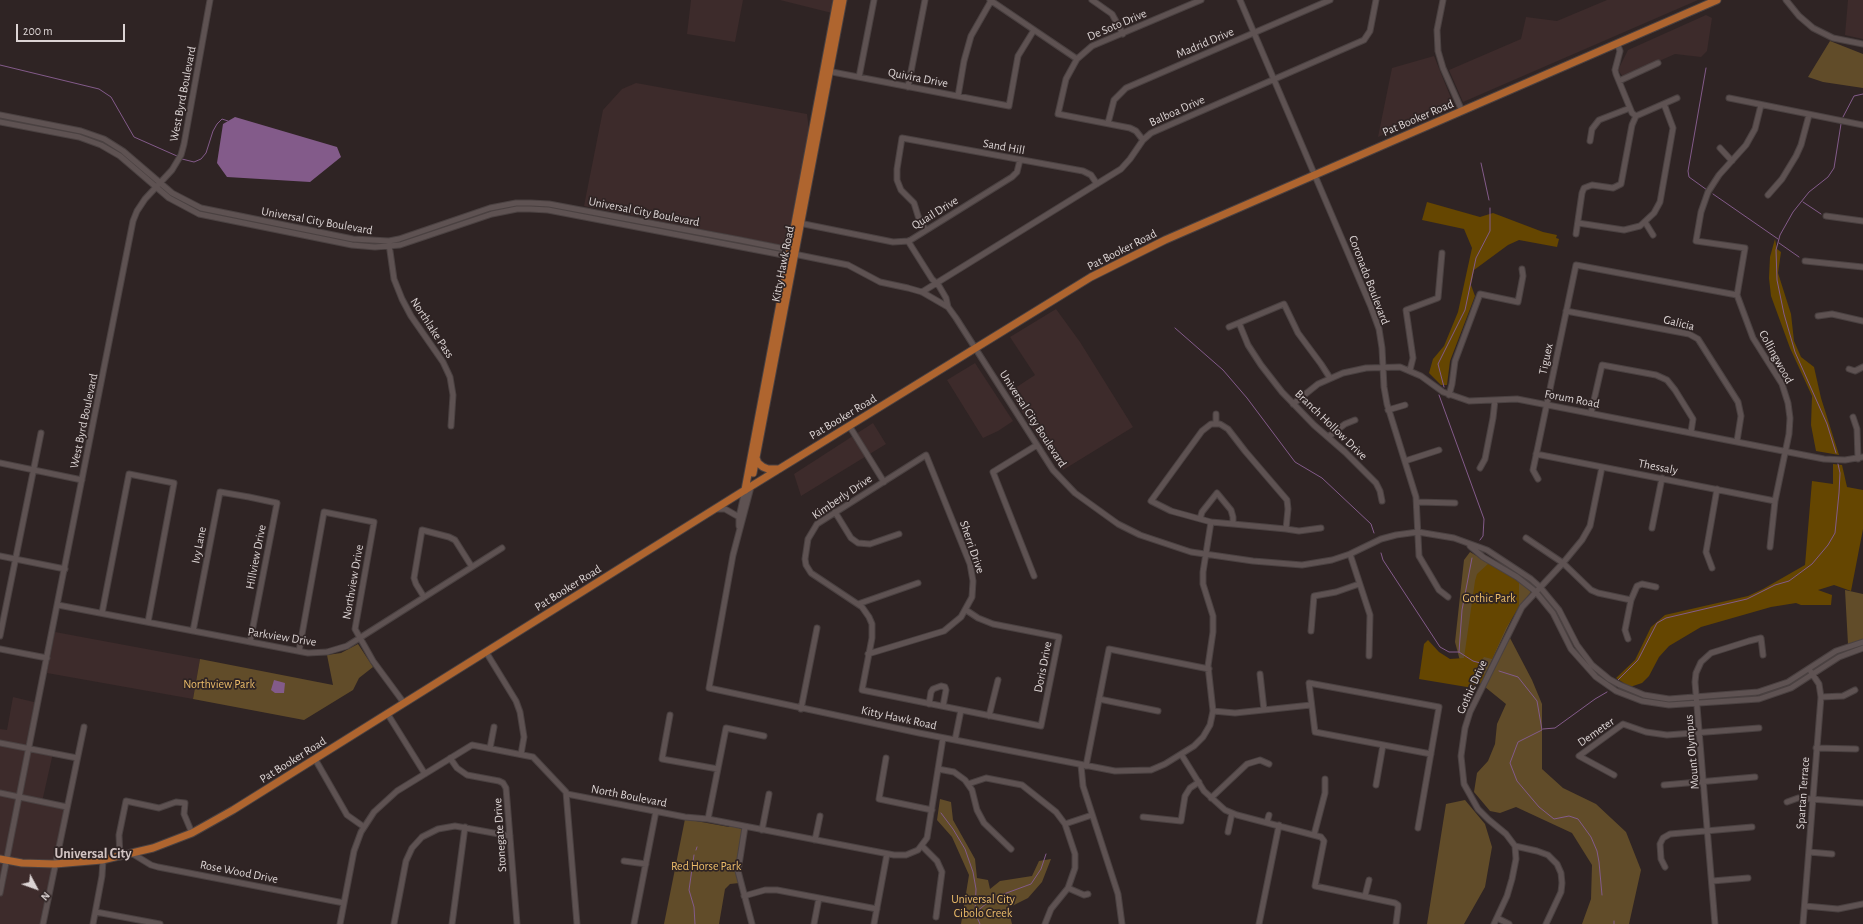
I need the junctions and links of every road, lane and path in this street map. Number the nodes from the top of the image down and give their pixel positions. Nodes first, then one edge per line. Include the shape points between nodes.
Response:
1 (210, 0) edge
2 (837, 0) edge
3 (843, 0) edge
4 (874, 0) edge
5 (924, 0) edge
6 (990, 0) edge
7 (1093, 0) edge
8 (1201, 0) edge
9 (1240, 0) edge
10 (1330, 0) edge
11 (1376, 0) edge
12 (1443, 0) edge
13 (1717, 0) edge
14 (1786, 0) edge
15 (1790, 3) edge
16 (1034, 30) junction
17 (1254, 33) junction
18 (1123, 34) junction
19 (1618, 44) junction
20 (1863, 44) edge
21 (1076, 60) junction
22 (1658, 63) dead end
23 (827, 71) junction
24 (859, 77) junction
25 (1274, 80) junction
26 (1619, 81) junction
27 (908, 87) junction
28 (958, 96) junction
29 (1676, 98) dead end
30 (1729, 98) dead end
31 (1664, 104) junction
32 (1761, 105) junction
33 (1630, 108) junction
34 (1462, 111) junction
35 (1809, 114) junction
36 (0, 116) edge
37 (1636, 116) junction
38 (0, 122) edge
39 (1108, 123) junction
40 (1863, 125) edge
41 (66, 128) junction
42 (65, 134) junction
43 (1143, 140) junction
44 (1590, 141) dead end
45 (954, 148) junction
46 (1720, 148) dead end
47 (953, 154) dead end
48 (1020, 160) junction
49 (1732, 161) junction
50 (1315, 175) junction
51 (160, 182) junction
52 (1098, 184) junction
53 (156, 187) junction
54 (1768, 195) dead end
55 (557, 206) junction
56 (490, 208) junction
57 (556, 212) junction
58 (226, 214) junction
59 (492, 214) junction
60 (1826, 216) dead end
61 (622, 218) junction
62 (224, 220) junction
63 (1863, 221) edge
64 (451, 222) junction
65 (1645, 222) junction
66 (798, 223) junction
67 (1578, 223) junction
68 (621, 224) junction
69 (652, 224) junction
70 (453, 228) junction
71 (650, 230) junction
72 (926, 230) junction
73 (696, 232) junction
74 (1576, 234) dead end
75 (1653, 235) dead end
76 (347, 238) junction
77 (694, 238) junction
78 (740, 240) junction
79 (908, 241) junction
80 (346, 244) junction
81 (389, 244) junction
82 (739, 247) junction
83 (1442, 253) dead end
84 (793, 254) junction
85 (1805, 261) dead end
86 (1863, 267) edge
87 (1522, 269) dead end
88 (936, 284) junction
89 (922, 292) junction
90 (1737, 295) junction
91 (948, 307) junction
92 (1566, 311) junction
93 (1818, 316) dead end
94 (1863, 321) edge
95 (1238, 323) junction
96 (1229, 327) dead end
97 (976, 349) junction
98 (1383, 367) junction
99 (1863, 367) edge
100 (1849, 369) dead end
101 (1410, 370) junction
102 (1330, 378) junction
103 (1449, 395) junction
104 (1494, 400) junction
105 (1293, 404) junction
106 (1546, 404) junction
107 (1405, 406) dead end
108 (1388, 410) junction
109 (1591, 413) junction
110 (1216, 414) dead end
111 (1853, 417) dead end
112 (761, 418) junction
113 (1355, 420) dead end
114 (1216, 423) junction
115 (451, 426) dead end
116 (850, 426) junction
117 (1691, 432) junction
118 (41, 433) dead end
119 (1328, 438) junction
120 (1737, 441) junction
121 (1037, 445) junction
122 (1439, 450) dead end
123 (1786, 450) junction
124 (1536, 454) junction
125 (926, 455) joint
126 (756, 458) junction
127 (1861, 458) edge
128 (1405, 461) junction
129 (0, 463) edge
130 (1602, 467) junction
131 (1480, 468) dead end
132 (779, 469) junction
133 (33, 470) junction
134 (1662, 478) junction
135 (1538, 479) dead end
136 (82, 480) junction
137 (884, 482) junction
138 (748, 488) junction
139 (1717, 489) junction
140 (250, 497) joint
141 (1382, 501) dead end
142 (1775, 501) junction
143 (1416, 502) junction
144 (1455, 503) dead end
145 (714, 510) junction
146 (835, 512) junction
147 (739, 517) junction
148 (1200, 519) junction
149 (1211, 522) junction
150 (1233, 524) junction
151 (1321, 528) dead end
152 (1652, 528) dead end
153 (1286, 530) junction
154 (738, 531) junction
155 (1418, 532) junction
156 (899, 534) dead end
157 (1526, 538) dead end
158 (1468, 544) junction
159 (1770, 547) dead end
160 (502, 548) dead end
161 (1206, 554) junction
162 (1350, 554) junction
163 (0, 556) edge
164 (16, 559) junction
165 (1562, 563) junction
166 (472, 567) junction
167 (1712, 568) dead end
168 (65, 569) junction
169 (1034, 576) dead end
170 (918, 583) dead end
171 (1359, 584) junction
172 (1540, 587) junction
173 (1656, 587) dead end
174 (1535, 591) junction
175 (424, 597) junction
176 (1448, 597) dead end
177 (1631, 600) junction
178 (858, 604) junction
179 (58, 605) junction
180 (966, 610) junction
181 (102, 613) junction
182 (148, 622) junction
183 (817, 628) dead end
184 (193, 631) junction
185 (1311, 631) dead end
186 (0, 636) edge
187 (359, 638) junction
188 (1628, 639) dead end
189 (250, 642) junction
190 (1863, 642) edge
191 (1863, 648) edge
192 (0, 649) edge
193 (299, 651) junction
194 (486, 652) junction
195 (868, 654) junction
196 (1763, 654) dead end
197 (1369, 656) dead end
198 (47, 658) junction
199 (1808, 668) junction
200 (1209, 669) junction
201 (1260, 674) dead end
202 (1812, 674) junction
203 (998, 680) dead end
204 (1855, 690) dead end
205 (1821, 697) junction
206 (1697, 698) junction
207 (1100, 699) junction
208 (404, 703) junction
209 (929, 704) junction
210 (1312, 705) junction
211 (1698, 705) junction
212 (942, 706) junction
213 (801, 709) junction
214 (962, 710) junction
215 (1264, 710) junction
216 (1158, 711) dead end
217 (1213, 711) junction
218 (387, 713) junction
219 (670, 715) dead end
220 (990, 716) junction
221 (84, 727) dead end
222 (494, 727) dead end
223 (1759, 728) dead end
224 (1700, 733) junction
225 (764, 736) dead end
226 (943, 738) junction
227 (955, 740) junction
228 (0, 742) edge
229 (1383, 745) junction
230 (28, 748) junction
231 (490, 748) junction
232 (1816, 748) junction
233 (1856, 749) dead end
234 (521, 754) junction
235 (1181, 754) junction
236 (1431, 754) junction
237 (77, 758) junction
238 (450, 758) junction
239 (886, 758) dead end
240 (315, 759) junction
241 (1269, 764) dead end
242 (1084, 766) junction
243 (718, 769) junction
244 (938, 769) junction
245 (425, 774) junction
246 (1614, 775) dead end
247 (1755, 777) dead end
248 (1325, 779) dead end
249 (1198, 782) junction
250 (1704, 782) junction
251 (968, 784) junction
252 (1376, 785) dead end
253 (1664, 785) dead end
254 (0, 793) edge
255 (567, 794) junction
256 (769, 794) dead end
257 (19, 797) junction
258 (1211, 798) junction
259 (1812, 798) junction
260 (1786, 802) dead end
261 (1863, 803) edge
262 (67, 807) junction
263 (932, 810) junction
264 (656, 812) junction
265 (1232, 813) junction
266 (1092, 815) junction
267 (1269, 815) dead end
268 (820, 816) dead end
269 (1143, 818) dead end
270 (708, 819) junction
271 (1267, 822) junction
272 (1065, 824) junction
273 (1278, 825) junction
274 (745, 826) junction
275 (364, 827) junction
276 (465, 827) junction
277 (1752, 827) dead end
278 (1418, 828) dead end
279 (762, 830) junction
280 (1708, 831) junction
281 (1228, 832) dead end
282 (192, 833) junction
283 (1314, 835) junction
284 (510, 836) junction
285 (815, 840) junction
286 (922, 846) junction
287 (1515, 846) junction
288 (1011, 849) dead end
289 (1809, 852) junction
290 (133, 854) junction
291 (887, 854) junction
292 (1832, 854) dead end
293 (120, 857) junction
294 (3, 860) edge
295 (103, 860) junction
296 (624, 861) dead end
297 (55, 864) junction
298 (646, 864) junction
299 (1665, 866) dead end
300 (1748, 878) dead end
301 (1369, 880) dead end
302 (1712, 880) junction
303 (1068, 888) junction
304 (0, 893) edge
305 (1088, 894) dead end
306 (744, 896) junction
307 (1365, 896) junction
308 (819, 898) junction
309 (344, 903) junction
310 (1863, 904) edge
311 (1805, 906) junction
312 (877, 909) junction
313 (96, 912) junction
314 (936, 917) dead end
315 (1497, 918) junction
316 (44, 924) edge
317 (93, 924) edge
318 (160, 924) edge
319 (340, 924) edge
320 (394, 924) edge
321 (452, 924) edge
322 (517, 924) edge
323 (577, 924) edge
324 (634, 924) edge
325 (752, 924) edge
326 (814, 924) edge
327 (874, 924) edge
328 (1045, 924) edge
329 (1122, 924) edge
330 (1259, 924) edge
331 (1396, 924) edge
332 (1494, 924) edge
333 (1509, 924) edge
334 (1546, 924) edge
335 (1716, 924) edge
336 (1803, 924) edge

1 - 51 street, West Byrd Boulevard via 181,155 172,170
2 - 23 main road, Kitty Hawk Road
3 - 23 main road, Kitty Hawk Road
4 - 24 street
5 - 27 street
6 - 16 street
6 - 28 street via 971,36
7 - 18 street via 1112,14
8 - 18 street, De Soto Drive
9 - 17 street, Coronado Boulevard
10 - 17 street, Madrid Drive
11 - 25 street, Balboa Drive via 1371,29 1364,40
12 - 34 street via 1437,30 1438,51
13 - 19 main road, Pat Booker Road
14 - 15 street
15 - 20 street via 1806,24 1825,35
16 - 21 street
16 - 28 street, Quivira Drive via 1020,51 1009,106
17 - 25 street, Coronado Boulevard
17 - 39 street, Madrid Drive via 1126,88 1114,100
18 - 21 street, De Soto Drive via 1092,46
19 - 26 street via 1620,55 1615,70
19 - 34 main road, Pat Booker Road
21 - 39 street, De Soto Drive via 1066,79 1058,114
22 - 26 street
23 - 24 street, Quivira Drive
23 - 66 main road, Kitty Hawk Road
24 - 27 street, Quivira Drive
25 - 43 street, Balboa Drive via 1151,133
25 - 50 street, Coronado Boulevard
26 - 33 street
27 - 28 street, Quivira Drive
29 - 31 street
30 - 32 street
31 - 37 street
31 - 65 street via 1673,128 1660,202
32 - 35 street
32 - 49 street via 1752,136
33 - 37 street
33 - 44 street via 1598,120 1592,129
34 - 50 main road, Pat Booker Road
35 - 40 street
35 - 54 street via 1796,156
36 - 41 street, Universal City Boulevard
37 - 67 street via 1621,184 1613,188 1592,185 1584,188
38 - 42 street, Universal City Boulevard
39 - 43 street via 1130,128
41 - 42 street
41 - 51 street, Universal City Boulevard via 94,135 112,143
42 - 53 street, Universal City Boulevard via 108,148
43 - 52 street, Balboa Drive via 1124,166
45 - 47 street
45 - 48 street, Sand Hill
45 - 72 street, Sand Hill via 902,138 896,169 897,180 901,190 914,203
46 - 49 street
48 - 52 street, Sand Hill via 1083,171
48 - 72 street, Quail Drive via 1017,172 1012,177
49 - 90 street via 1718,175 1708,192 1696,241 1745,248
50 - 97 main road, Pat Booker Road via 1165,240 1109,268 1055,298
50 - 98 street, Coronado Boulevard via 1379,329
51 - 53 street, West Byrd Boulevard
51 - 58 street, Universal City Boulevard via 172,193 192,204
52 - 88 street, Balboa Drive
53 - 62 street, Universal City Boulevard via 168,198 189,210
53 - 136 street, West Byrd Boulevard via 137,211 133,221
55 - 56 street, Universal City Boulevard via 516,202
55 - 57 street
55 - 61 street, Universal City Boulevard
56 - 59 street
56 - 64 street, Universal City Boulevard
57 - 59 street, Universal City Boulevard via 517,209
57 - 68 street, Universal City Boulevard
58 - 62 street
58 - 76 street, Universal City Boulevard
59 - 70 street, Universal City Boulevard
60 - 63 street
61 - 68 street
61 - 69 street, Universal City Boulevard
62 - 80 street, Universal City Boulevard
64 - 70 street
64 - 81 street, Universal City Boulevard
65 - 67 street via 1624,230
65 - 75 street
66 - 79 street, Quail Drive via 893,242
66 - 84 main road, Kitty Hawk Road
67 - 74 street
68 - 71 street, Universal City Boulevard
69 - 71 street
69 - 73 street, Universal City Boulevard
70 - 81 street, Universal City Boulevard via 418,240
71 - 77 street, Universal City Boulevard
72 - 79 street, Quail Drive
73 - 77 street
73 - 78 street, Universal City Boulevard
76 - 80 street
76 - 81 street, Universal City Boulevard
77 - 82 street, Universal City Boulevard
78 - 82 street
78 - 84 street, Universal City Boulevard via 785,249
79 - 88 street
80 - 81 street, Universal City Boulevard via 364,247
81 - 115 street, Northlake Pass via 394,279 402,299 450,377 453,395
82 - 84 street, Universal City Boulevard via 783,255
83 - 101 street via 1438,298 1406,310 1413,358
84 - 89 street, Universal City Boulevard via 844,264 880,282
84 - 112 main road, Kitty Hawk Road
85 - 86 street
87 - 103 street via 1518,302 1480,294 1455,361
88 - 89 street, Balboa Drive
88 - 91 street via 946,298
89 - 91 street, Universal City Boulevard
90 - 92 street, Tiguex via 1576,265
90 - 123 street, Collingwood via 1753,338 1782,384 1786,395 1790,418
91 - 97 street, Universal City Boulevard
92 - 106 street, Tiguex
92 - 120 street, Galicia via 1689,334 1698,339 1738,402 1741,416
93 - 94 street via 1832,314
95 - 96 street
95 - 102 street via 1284,304 1298,333
95 - 105 street, Branch Hollow Drive via 1261,365
97 - 116 main road, Pat Booker Road
97 - 121 street, Universal City Boulevard
98 - 101 street, Forum Road
98 - 102 street, Forum Road via 1354,370
98 - 108 street, Coronado Boulevard
99 - 100 street via 1855,371
101 - 103 street, Forum Road
102 - 105 street, Forum Road
103 - 104 street, Forum Road via 1469,401
104 - 106 street, Forum Road via 1517,399
104 - 131 street via 1485,459
105 - 119 street, Branch Hollow Drive
106 - 109 street, Forum Road
106 - 124 street, Tiguex
107 - 108 street
108 - 128 street, Coronado Boulevard
109 - 117 street, Forum Road
109 - 117 street via 1602,364 1656,375 1667,380 1693,419
110 - 114 street
111 - 127 street
112 - 126 main road, Kitty Hawk Road
112 - 138 main road, Kitty Hawk Road
113 - 119 street via 1345,424
114 - 148 street via 1202,431 1151,502
114 - 153 street via 1228,429 1287,500
116 - 132 main road, Pat Booker Road
116 - 137 street
117 - 120 street, Forum Road
118 - 133 street
119 - 141 street, Branch Hollow Drive via 1376,483
120 - 123 street, Forum Road
121 - 161 street, Universal City Boulevard via 1061,479 1118,524 1165,544
121 - 169 street via 993,472
122 - 128 street
123 - 127 street, Forum Road via 1824,459
123 - 142 street, Collingwood
124 - 130 street, Thessaly
124 - 135 street, Tiguex via 1533,470
125 - 137 street, Kimberly Drive
125 - 180 street, Sherri Drive via 972,575 973,592
126 - 132 main road via 763,467
126 - 138 main road, Kitty Hawk Road
128 - 143 street, Coronado Boulevard
129 - 133 street
130 - 134 street, Thessaly
130 - 165 street, Gothic Drive via 1590,526 1582,540
132 - 138 main road, Pat Booker Road
133 - 136 street
133 - 164 street
134 - 139 street, Thessaly
134 - 152 street
136 - 168 street, West Byrd Boulevard
137 - 146 street, Kimberly Drive
138 - 145 main road, Pat Booker Road
138 - 147 street, Kitty Hawk Road
138 - 154 street, Kitty Hawk Road
139 - 142 street, Thessaly
139 - 167 street via 1706,552
140 - 184 street, Ivy Lane via 220,492
140 - 189 street, Hillview Drive via 277,503
142 - 159 street, Collingwood
143 - 144 street
143 - 155 street, Coronado Boulevard
145 - 147 street via 725,509
145 - 194 main road, Pat Booker Road
146 - 156 street via 851,538 858,543 870,544
146 - 178 street, Kimberly Drive via 817,524 811,533 805,558 806,565 811,573
147 - 154 street, Kitty Hawk Road
148 - 149 street
148 - 150 street via 1202,512 1217,493 1231,510
149 - 150 street
149 - 161 street
150 - 153 street
151 - 153 street
154 - 213 street, Kitty Hawk Road via 709,688
155 - 158 street, Universal City Boulevard via 1442,535
155 - 162 street, Universal City Boulevard via 1381,539
155 - 176 street, Coronado Boulevard via 1421,561 1439,590
157 - 165 street
158 - 172 street, Universal City Boulevard via 1487,550
158 - 174 street, Universal City Boulevard via 1483,557
160 - 166 street, Parkview Drive
161 - 162 street, Universal City Boulevard via 1253,561 1302,564 1332,560
161 - 200 street via 1204,584 1213,616
162 - 171 street
163 - 164 street
164 - 168 street
164 - 186 street
165 - 172 street, Gothic Drive
165 - 177 street via 1591,590
166 - 175 street, Parkview Drive
166 - 175 street via 455,540 422,530 414,578
168 - 179 street, West Byrd Boulevard
170 - 178 street
171 - 185 street via 1314,596
171 - 197 street via 1370,615
172 - 174 street, Gothic Drive
172 - 206 street, Universal City Boulevard via 1559,610 1576,645 1609,679 1632,691 1652,697
173 - 177 street via 1642,584 1637,586
174 - 211 street, Universal City Boulevard via 1553,613 1571,649 1605,685 1629,697 1647,702 1669,706
174 - 287 street, Gothic Drive via 1516,617 1470,712 1461,756 1464,784 1478,809 1506,834
175 - 187 street, Parkview Drive
177 - 188 street via 1625,630
178 - 195 street, Kimberly Drive via 868,614 872,624
179 - 181 street, Parkview Drive
179 - 198 street, West Byrd Boulevard
180 - 195 street, Sherri Drive via 954,625 940,634
180 - 220 street, Doris Drive via 994,624 1059,638 1041,726
181 - 182 street, Parkview Drive
181 - 182 street via 129,474 174,484
182 - 184 street, Parkview Drive
183 - 213 street
184 - 189 street, Parkview Drive
187 - 193 street, Parkview Drive via 333,651
187 - 193 street, Northview Drive via 354,623 374,522 324,512
187 - 208 street, Northview Drive
189 - 193 street, Parkview Drive
190 - 199 street, Universal City Boulevard via 1836,651
191 - 202 street, Universal City Boulevard via 1839,657
192 - 198 street
194 - 208 main road, Pat Booker Road
194 - 234 street via 516,700 524,737
195 - 209 street, Kimberly Drive via 862,690
196 - 206 street, Mount Olympus via 1761,638 1711,653 1701,662 1696,673
198 - 230 street, West Byrd Boulevard
199 - 202 street, Spartan Terrace
199 - 206 street, Universal City Boulevard via 1788,682 1758,692
200 - 207 street via 1109,649
200 - 217 street
201 - 215 street
202 - 205 street, Spartan Terrace via 1819,684
202 - 211 street, Universal City Boulevard via 1791,688 1759,699
203 - 220 street
204 - 205 street via 1843,696
205 - 232 street, Spartan Terrace
206 - 211 street, Mount Olympus
207 - 216 street
207 - 242 street
208 - 218 main road, Pat Booker Road
209 - 212 street
209 - 212 street via 933,688 941,686 946,690
210 - 215 street
210 - 229 street via 1315,732
210 - 236 street via 1309,682 1439,707
211 - 224 street, Mount Olympus
212 - 214 street
213 - 226 street, Kitty Hawk Road
214 - 220 street
214 - 227 street
215 - 217 street via 1235,713
217 - 235 street, Kitty Hawk Road via 1210,725 1203,737
218 - 240 main road, Pat Booker Road
218 - 245 street
219 - 243 street via 662,759
221 - 237 street
222 - 231 street
223 - 224 street, Demeter
224 - 246 street, Demeter via 1667,735 1646,732 1623,724 1579,756
224 - 250 street, Mount Olympus
225 - 243 street via 726,728
226 - 227 street, Kitty Hawk Road
226 - 244 street
227 - 242 street, Kitty Hawk Road
228 - 230 street
229 - 236 street
229 - 252 street
230 - 237 street
230 - 257 street, West Byrd Boulevard
231 - 234 street
231 - 238 street via 472,745
232 - 233 street
232 - 259 street, Spartan Terrace
234 - 255 street via 533,757
235 - 242 street, Kitty Hawk Road via 1151,770 1115,771
235 - 249 street
236 - 278 street
237 - 262 street
238 - 245 street
238 - 284 street, Stonegate Drive via 457,768 467,774 503,783 506,788
239 - 263 street via 879,799
240 - 275 street via 347,815
240 - 282 main road, Pat Booker Road
241 - 258 street via 1260,760 1247,764
242 - 266 street via 1083,786
243 - 270 street
244 - 251 street via 957,774
244 - 263 street
245 - 275 street via 388,797
247 - 250 street
248 - 283 street via 1326,793
249 - 258 street
249 - 269 street via 1187,792 1181,821
250 - 253 street
250 - 280 street, Mount Olympus
251 - 272 street via 986,778 1022,785 1056,812
251 - 288 street via 984,823
254 - 257 street
255 - 264 street, North Boulevard
255 - 323 street
256 - 279 street
257 - 262 street
257 - 294 street, West Byrd Boulevard
258 - 265 street
259 - 260 street via 1798,798
259 - 261 street
259 - 289 street, Spartan Terrace
262 - 297 street
263 - 286 street via 928,838
264 - 270 street, North Boulevard
264 - 298 street
265 - 271 street
265 - 281 street
266 - 272 street
266 - 329 street via 1118,894
267 - 271 street
268 - 285 street
270 - 274 street, North Boulevard
271 - 273 street
272 - 303 street via 1075,854 1075,868
273 - 283 street
273 - 330 street
274 - 279 street, North Boulevard
274 - 306 street via 738,871
275 - 309 street via 354,851
276 - 284 street
276 - 320 street via 438,829 422,837 415,844 403,872
276 - 321 street
277 - 280 street
279 - 285 street, North Boulevard
280 - 299 street via 1673,833 1663,838 1660,848
280 - 302 street, Mount Olympus
282 - 290 main road, Pat Booker Road
282 - 293 street via 184,814 185,803 176,802 159,808 126,801 119,835
283 - 307 street via 1323,838 1315,886
284 - 322 street, Stonegate Drive
285 - 291 street, North Boulevard
286 - 291 street, North Boulevard via 906,855
286 - 314 street via 937,861 942,872
287 - 315 street via 1516,859 1512,879
287 - 334 street via 1548,855 1559,869 1561,892
289 - 292 street
289 - 311 street, Spartan Terrace
290 - 293 main road, Pat Booker Road
290 - 309 street, Rose Wood Drive via 158,867
291 - 312 street
293 - 295 main road, Pat Booker Road
294 - 297 main road, Pat Booker Road
294 - 304 street, West Byrd Boulevard
295 - 297 main road, Pat Booker Road
295 - 313 street
296 - 298 street
297 - 316 street
298 - 324 street
300 - 302 street
301 - 307 street
302 - 335 street, Mount Olympus
303 - 305 street via 1084,895
303 - 328 street via 1050,910
306 - 308 street via 771,889
306 - 325 street
307 - 331 street via 1398,905
308 - 312 street
308 - 326 street
309 - 319 street
310 - 311 street via 1838,909
311 - 336 street, Spartan Terrace
312 - 327 street
313 - 317 street
313 - 318 street
315 - 332 street
315 - 333 street

